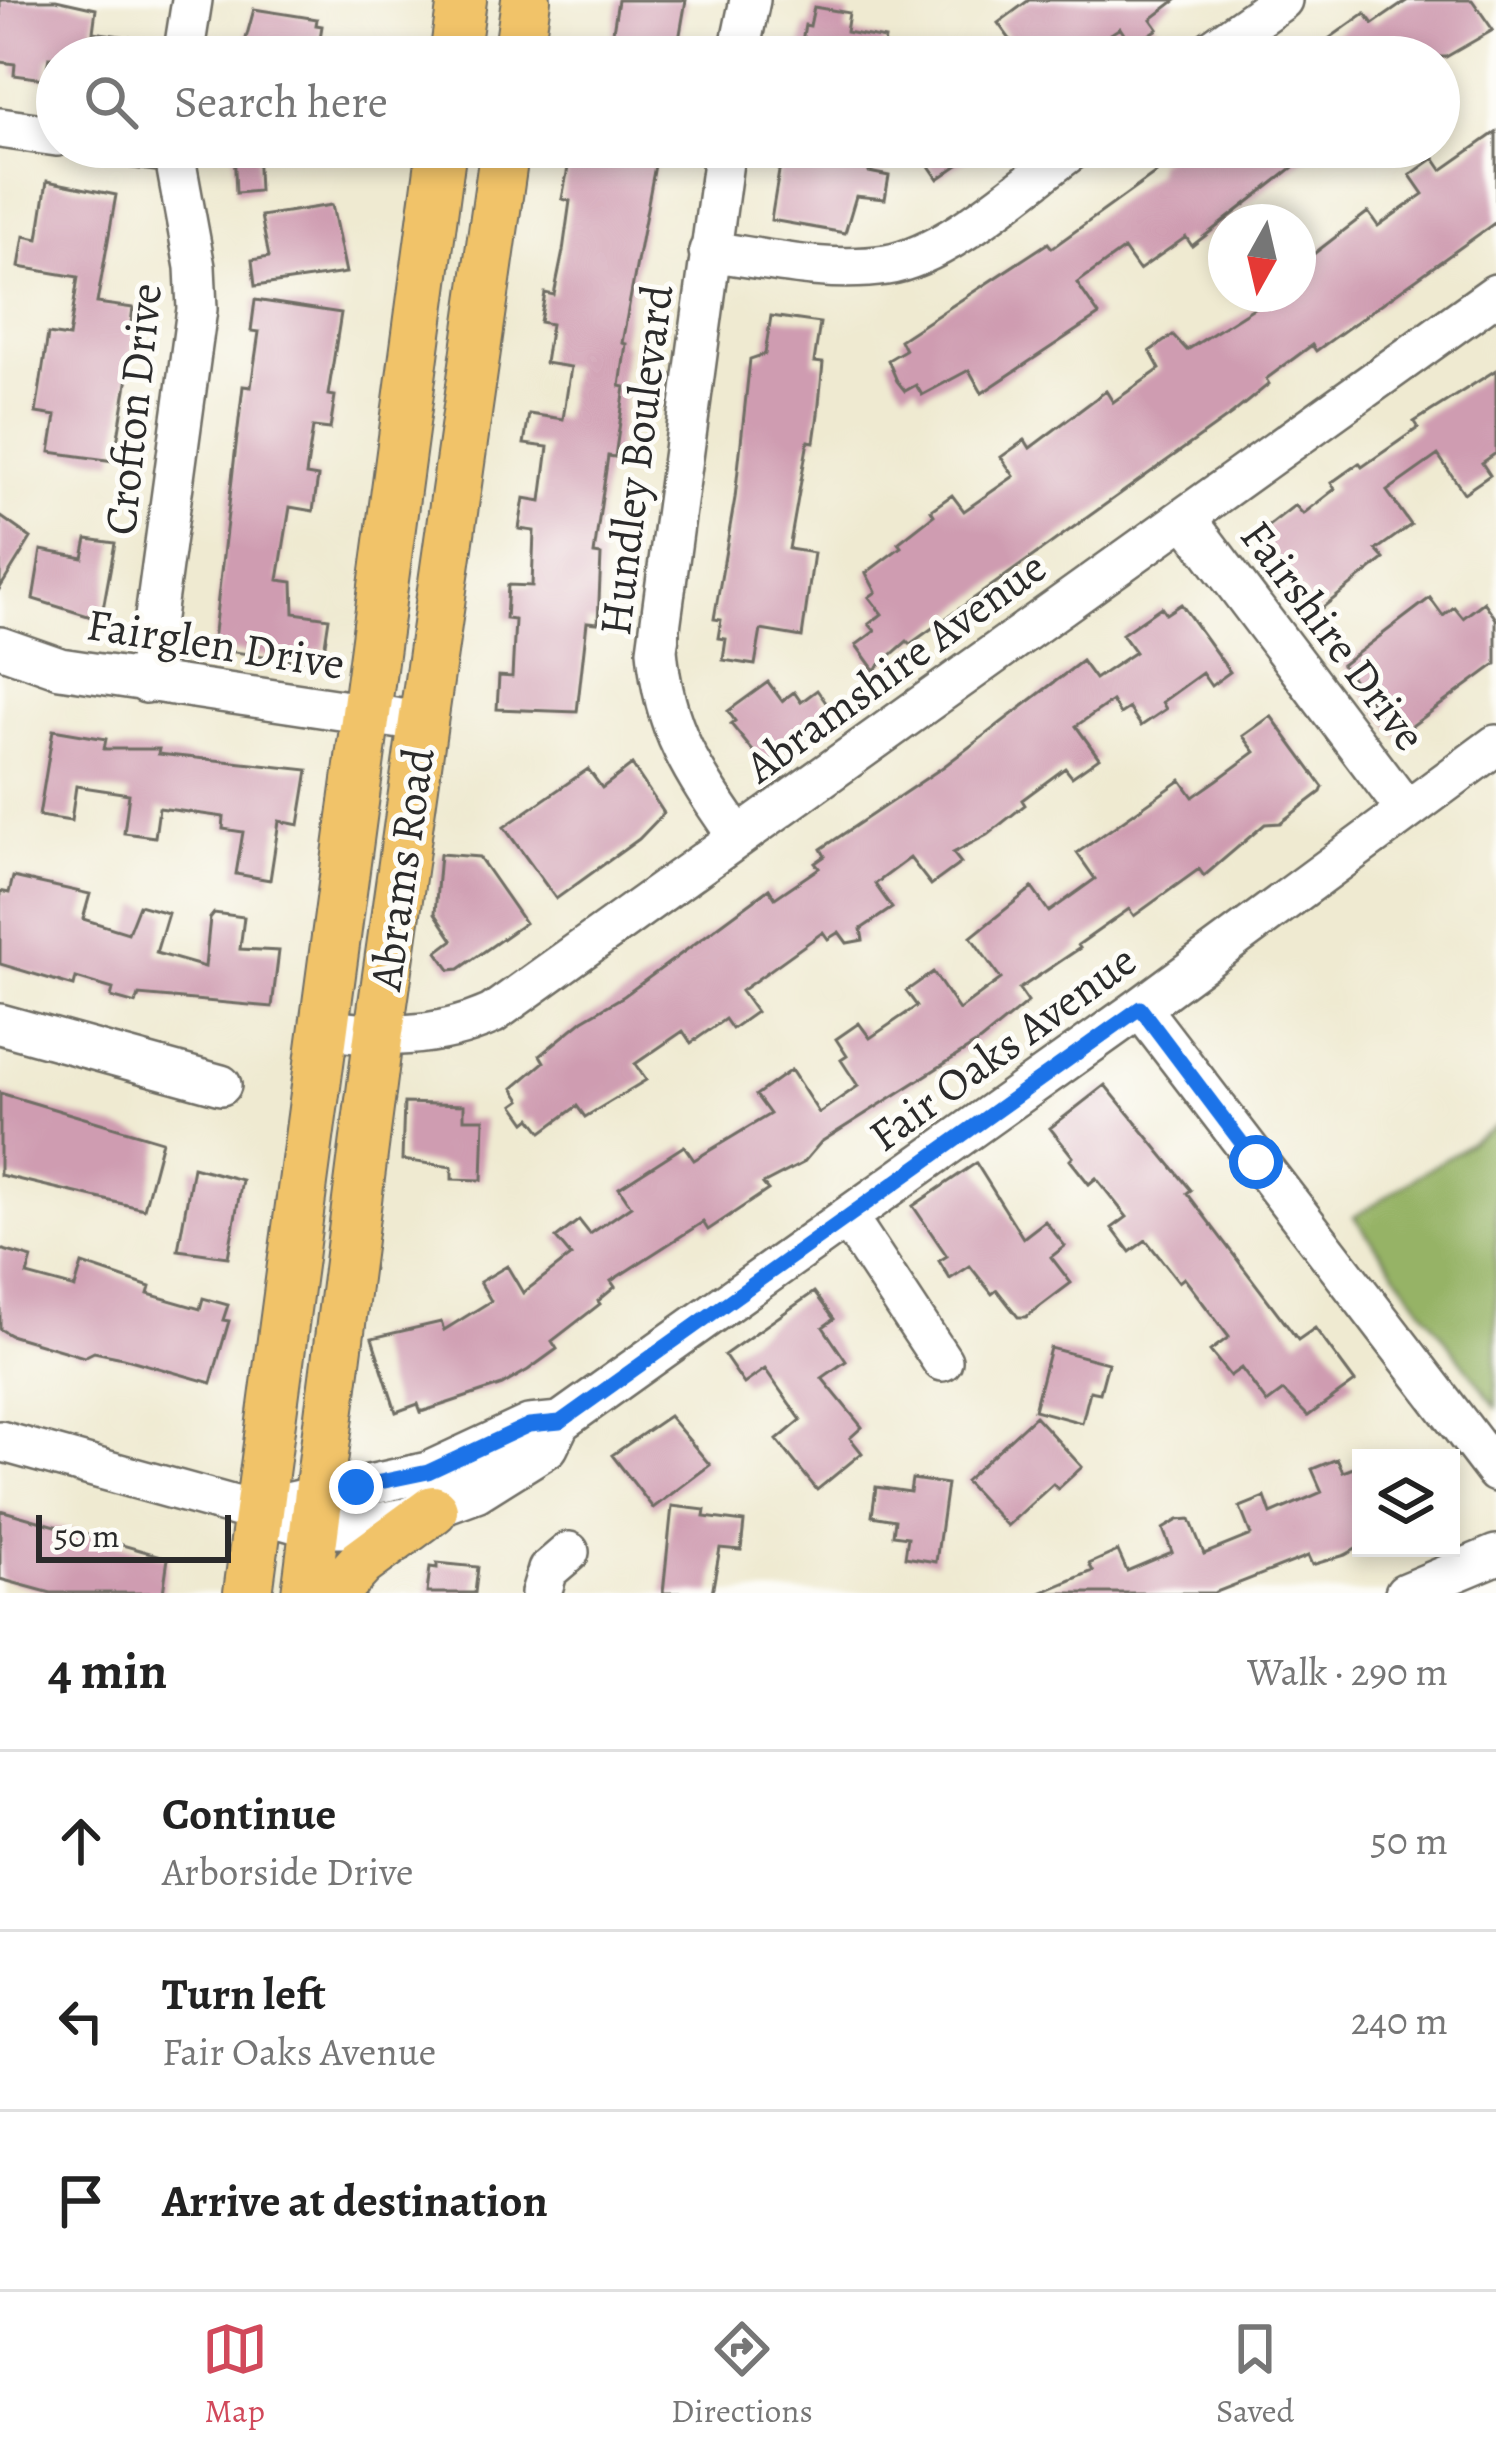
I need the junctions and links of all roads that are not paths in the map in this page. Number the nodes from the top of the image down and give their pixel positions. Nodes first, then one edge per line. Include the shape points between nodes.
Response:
1 (192, 0) edge
2 (462, 0) edge
3 (526, 0) edge
4 (750, 0) edge
5 (1282, 0) edge
6 (186, 36) edge
7 (457, 36) edge
8 (521, 36) edge
9 (742, 36) edge
10 (1231, 36) edge
11 (0, 128) edge
12 (36, 133) edge
13 (176, 168) edge
14 (439, 168) edge
15 (502, 168) edge
16 (721, 168) edge
17 (1046, 168) edge
18 (709, 251) junction
19 (1496, 294) edge
20 (1185, 517) junction
21 (0, 647) edge
22 (146, 683) junction
23 (364, 713) junction
24 (422, 722) junction
25 (1496, 746) edge
26 (1406, 810) junction
27 (738, 837) junction
28 (1140, 1008) junction
29 (0, 1024) edge
30 (321, 1028) junction
31 (378, 1039) junction
32 (221, 1085) dead end
33 (848, 1217) junction
34 (942, 1361) dead end
35 (560, 1422) junction
36 (0, 1441) edge
37 (1496, 1472) edge
38 (433, 1510) junction
39 (315, 1511) junction
40 (258, 1513) junction
41 (568, 1552) dead end
42 (1496, 1555) edge
43 (248, 1593) edge
44 (306, 1593) edge
45 (334, 1593) edge
46 (541, 1593) edge
47 (1405, 1593) edge

1 - 6 street
2 - 7 main road
3 - 8 main road
4 - 9 street
5 - 10 street
11 - 12 street
13 - 22 street, Crofton Drive via 197,309
14 - 23 main road, Abrams Road
15 - 24 main road, Abrams Road
16 - 18 street, Hundley Boulevard
17 - 18 street via 903,261 848,268
18 - 27 street, Hundley Boulevard via 657,650 679,746
19 - 20 street, Abramshire Avenue
20 - 26 street, Fairshire Drive
20 - 27 street, Abramshire Avenue
21 - 22 street, Fairglen Drive via 60,668
22 - 23 street, Fairglen Drive
23 - 24 street, Fairglen Drive
23 - 30 main road, Abrams Road
24 - 31 main road, Abrams Road
25 - 26 street, Fair Oaks Avenue
26 - 28 street, Fair Oaks Avenue
27 - 31 street, Abramshire Avenue via 492,1014 460,1028
28 - 33 street, Fair Oaks Avenue
28 - 37 street
29 - 32 street
30 - 31 street, Abramshire Avenue
30 - 40 main road, Abrams Road
31 - 39 main road, Abrams Road
33 - 34 street
33 - 35 street, Fair Oaks Avenue
35 - 38 street, Fair Oaks Avenue via 548,1447
35 - 39 street, Fair Oaks Avenue via 529,1425
36 - 40 street
38 - 39 street, Fair Oaks Avenue via 383,1523
38 - 45 main road
39 - 40 street, Fair Oaks Avenue
39 - 44 main road, Abrams Road
40 - 43 main road, Abrams Road
41 - 46 street via 548,1570
42 - 47 street

